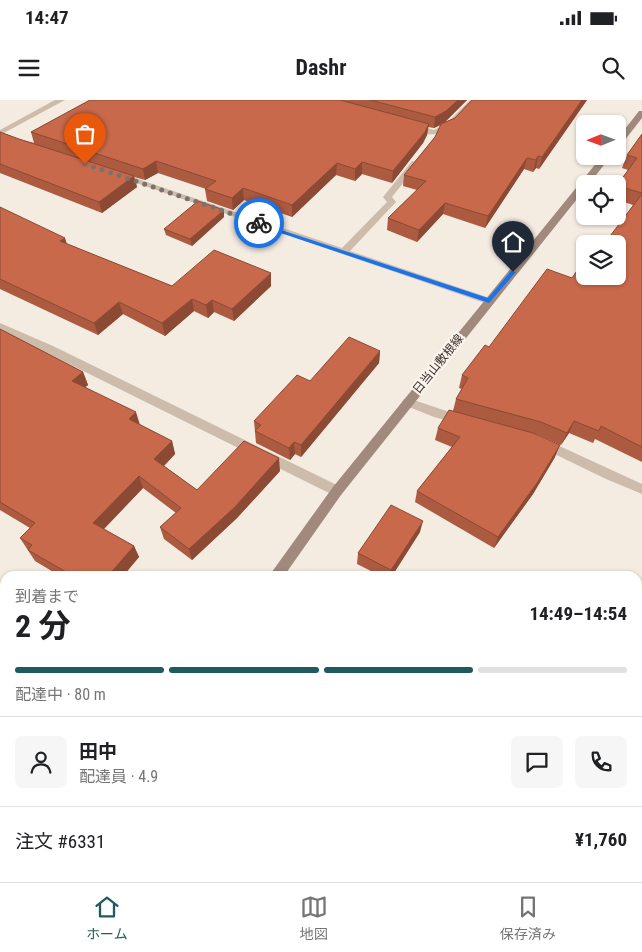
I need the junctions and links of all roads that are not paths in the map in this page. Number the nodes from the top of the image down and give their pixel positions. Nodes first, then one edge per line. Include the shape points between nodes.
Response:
1 (61, 100) edge
2 (474, 100) edge
3 (642, 113) edge
4 (406, 125) edge
5 (626, 133) edge
6 (0, 135) edge
7 (10, 139) edge
8 (423, 153) edge
9 (600, 165) edge
10 (113, 174) edge
11 (344, 252) junction
12 (489, 301) junction
13 (0, 327) edge
14 (408, 402) junction
15 (475, 424) edge
16 (532, 439) edge
17 (642, 489) edge
18 (337, 491) junction
19 (280, 571) edge

1 - 6 street
2 - 4 street via 449,126 434,136
3 - 5 main road
6 - 7 street
8 - 11 street via 387,197 392,202
9 - 12 main road, 日当山敷根線
10 - 11 street
11 - 12 street
12 - 14 main road, 日当山敷根線
13 - 18 street
14 - 15 street
14 - 18 main road, 日当山敷根線
16 - 17 street
18 - 19 main road, 日当山敷根線

